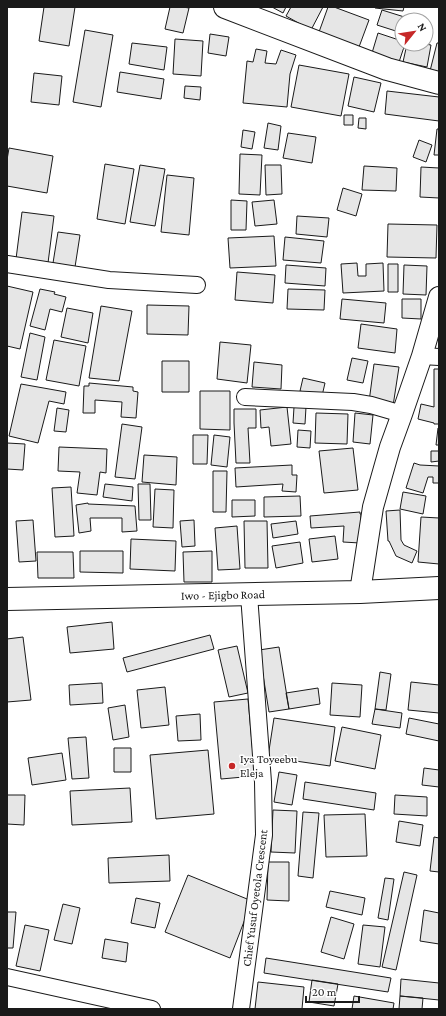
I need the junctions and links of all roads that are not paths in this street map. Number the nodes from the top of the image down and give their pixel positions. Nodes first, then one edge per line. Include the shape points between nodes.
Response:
1 (225, 7) edge
2 (439, 83) edge
3 (7, 264) edge
4 (197, 285) dead end
5 (439, 298) edge
6 (430, 356) edge
7 (245, 396) dead end
8 (402, 414) junction
9 (439, 588) edge
10 (360, 592) junction
11 (249, 595) junction
12 (7, 599) edge
13 (7, 977) edge
14 (152, 1009) edge
15 (241, 1009) edge

1 - 2 main road via 387,69
3 - 4 street via 109,280
5 - 6 street
6 - 8 street
7 - 8 street via 353,402
8 - 10 street via 373,506
9 - 10 main road, Iwo - Ejigbo Road
10 - 11 main road, Iwo - Ejigbo Road
11 - 12 main road, Iwo - Ejigbo Road
11 - 15 street, Chief Yusuf Oyetola Crescent via 263,782 264,834
13 - 14 street

